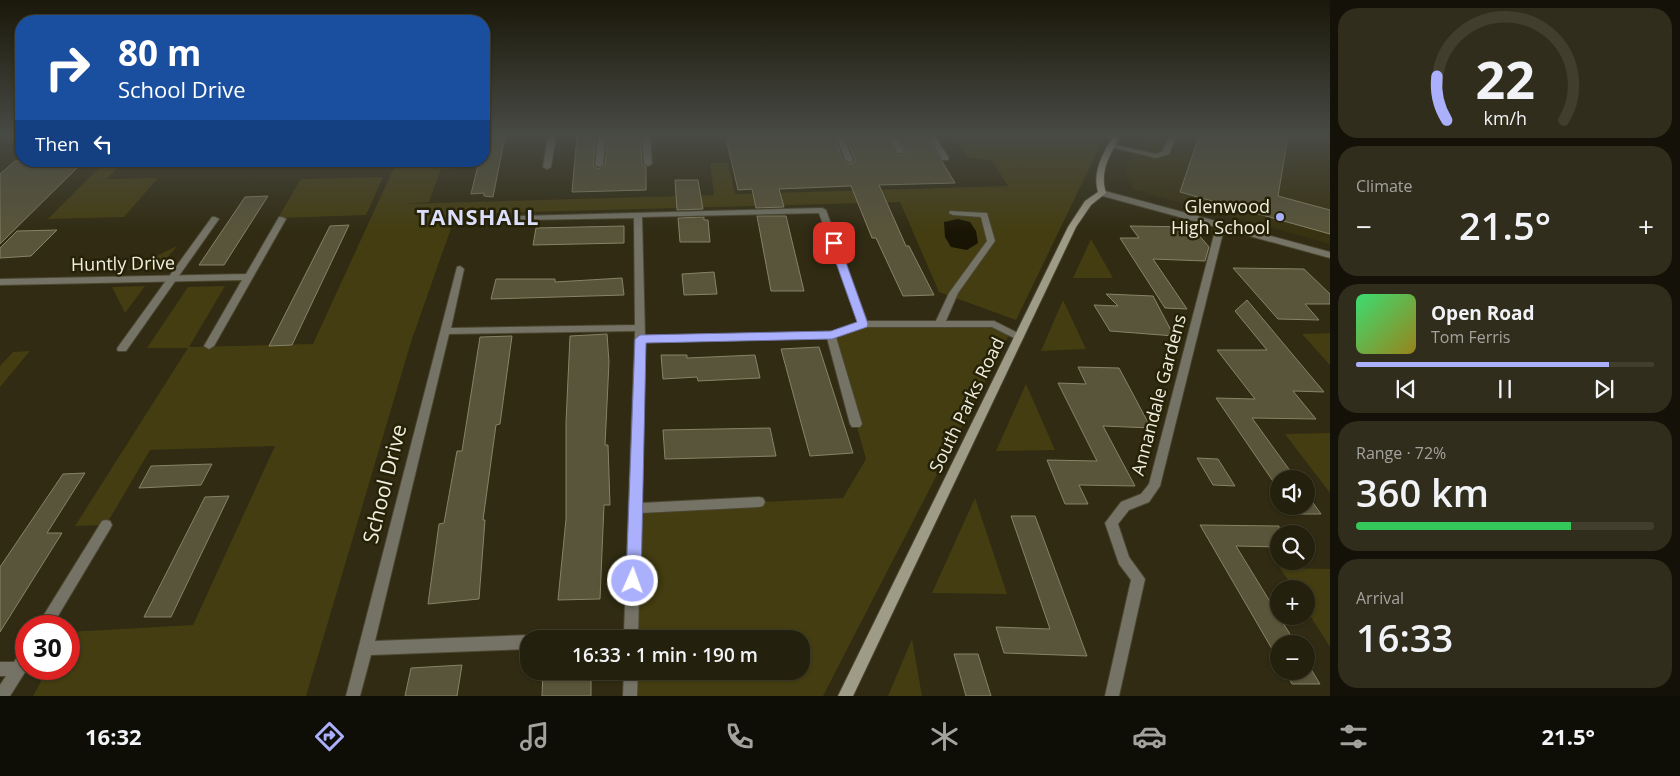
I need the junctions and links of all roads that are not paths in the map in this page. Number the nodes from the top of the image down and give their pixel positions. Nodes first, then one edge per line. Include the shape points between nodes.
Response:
1 (1100, 168) edge
2 (1102, 193) junction
3 (953, 213) dead end
4 (638, 215) junction
5 (522, 218) dead end
6 (215, 219) dead end
7 (282, 219) dead end
8 (1221, 225) junction
9 (1330, 255) edge
10 (460, 269) dead end
11 (247, 277) junction
12 (171, 279) junction
13 (0, 282) edge
14 (940, 323) junction
15 (863, 324) junction
16 (445, 331) junction
17 (640, 334) junction
18 (832, 335) junction
19 (1019, 337) junction
20 (209, 346) dead end
21 (122, 349) dead end
22 (856, 424) dead end
23 (759, 502) dead end
24 (636, 508) junction
25 (106, 525) dead end
26 (51, 615) edge
27 (631, 630) edge
28 (520, 642) edge
29 (366, 648) junction
30 (15, 669) edge
31 (0, 670) edge
32 (15, 674) edge
33 (631, 680) edge
34 (2, 696) edge
35 (354, 696) edge
36 (630, 696) edge
37 (845, 696) edge
38 (1112, 696) edge

1 - 2 street via 1098,183
2 - 8 street
2 - 19 street, South Parks Road via 1085,206 1072,228
3 - 14 street via 984,216 991,241 954,293
4 - 5 street
4 - 15 street via 822,210
4 - 17 street
6 - 12 street
7 - 11 street
8 - 9 street
8 - 38 street, Annandale Gardens via 1154,486 1145,498 1125,506 1111,523 1124,560 1138,579
10 - 16 street, School Drive
11 - 12 street, Huntly Drive
11 - 20 street
12 - 13 street, Huntly Drive
12 - 21 street
14 - 15 street
14 - 19 street via 994,324
15 - 18 street
16 - 17 street
16 - 29 street, School Drive
17 - 18 street
17 - 24 street
18 - 22 street
19 - 37 street, South Parks Road
23 - 24 street
24 - 27 street
25 - 26 street
28 - 29 street
29 - 35 street, School Drive
30 - 31 street
32 - 34 street
33 - 36 street

